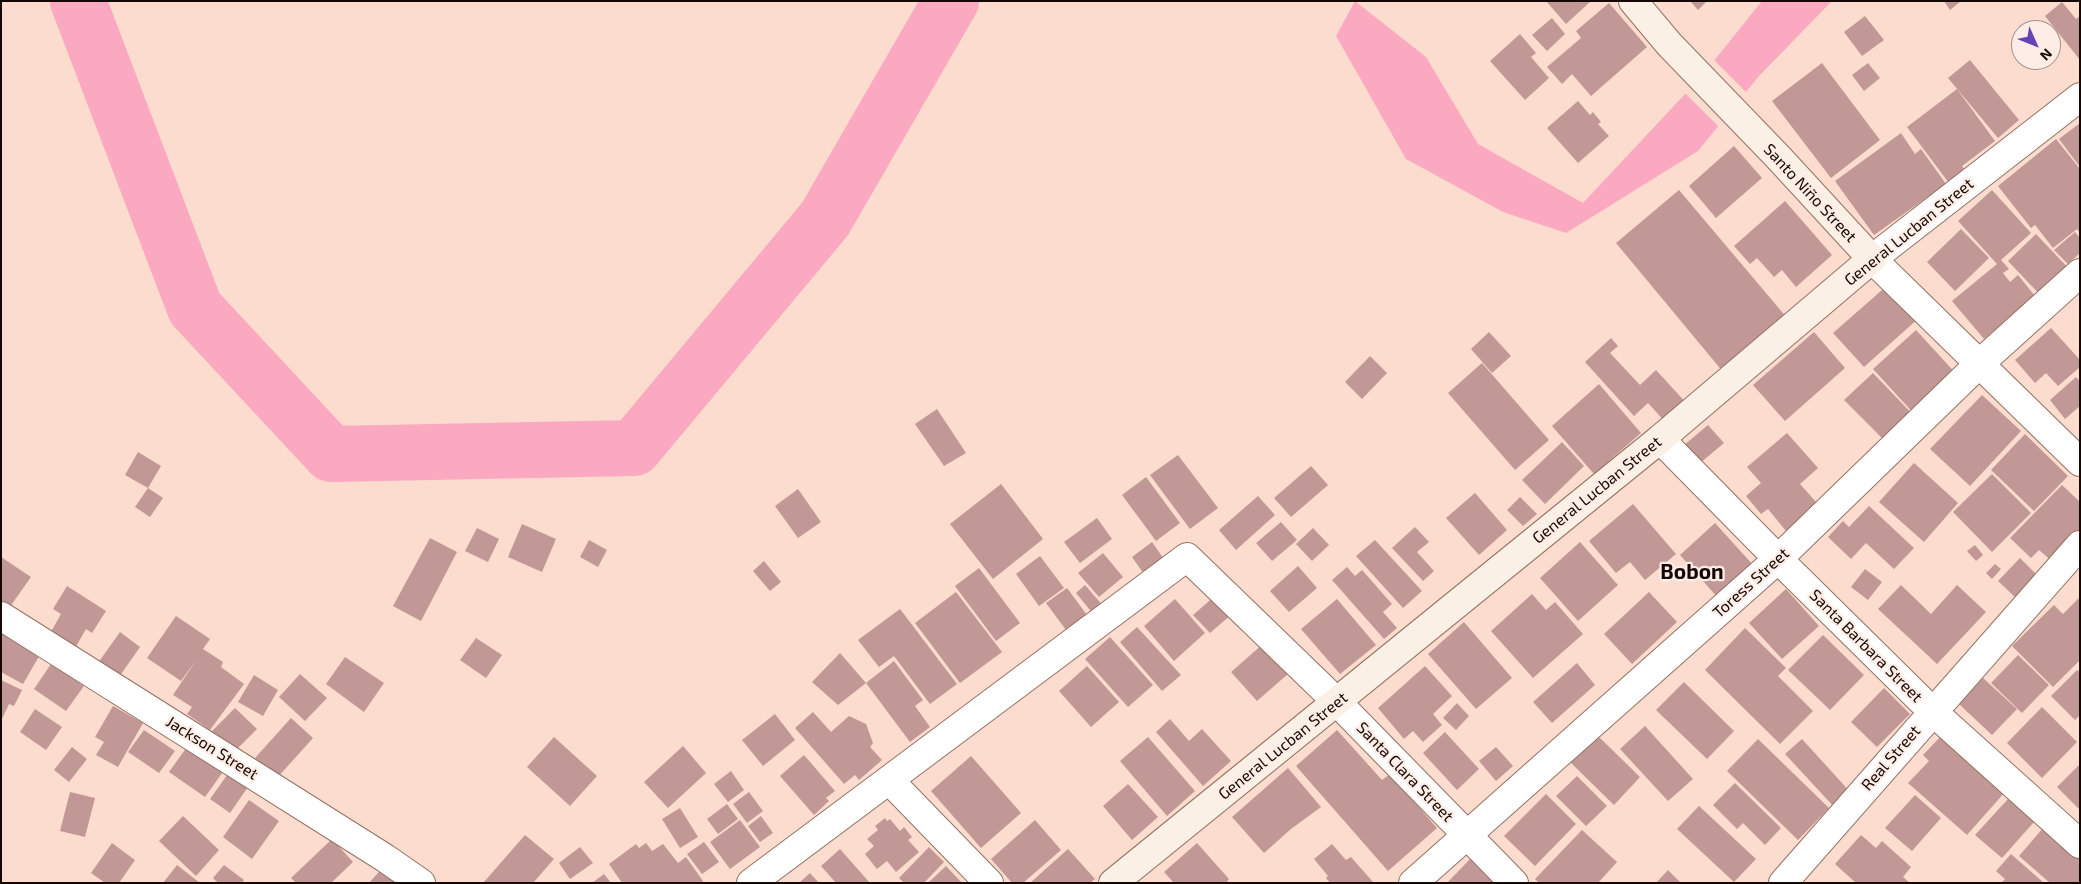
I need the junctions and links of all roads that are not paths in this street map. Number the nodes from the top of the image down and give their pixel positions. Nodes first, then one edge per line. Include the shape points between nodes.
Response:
1 (1633, 1) edge
2 (2080, 97) edge
3 (1872, 259) junction
4 (2080, 273) edge
5 (1978, 365) junction
6 (1660, 439) junction
7 (2080, 462) edge
8 (2080, 545) edge
9 (1778, 559) junction
10 (1, 616) edge
11 (1337, 702) junction
12 (1932, 711) junction
13 (889, 780) junction
14 (1467, 834) junction
15 (2080, 844) edge
16 (421, 883) edge
17 (751, 883) edge
18 (989, 883) edge
19 (1114, 883) edge
20 (1413, 883) edge
21 (1514, 883) edge
22 (1783, 883) edge

1 - 3 street, Santo Niño Street via 1669,44
2 - 3 street, General Lucban Street
3 - 5 street, Santo Niño Street
3 - 6 street, General Lucban Street
4 - 5 street, Toress Street
5 - 7 street, Santo Niño Street
5 - 9 street, Toress Street
6 - 9 street, Santa Barbara Street
6 - 11 street, General Lucban Street
8 - 12 street, Real Street
9 - 12 street, Santa Barbara Street
9 - 14 street, Toress Street
10 - 16 street, Jackson Street
11 - 13 street, Santa Clara Street via 1187,557
11 - 14 street, Santa Clara Street
11 - 19 street, General Lucban Street
12 - 15 street, Santa Barbara Street
12 - 22 street, Real Street
13 - 17 street
13 - 18 street
14 - 20 street, Toress Street
14 - 21 street, Santa Clara Street

